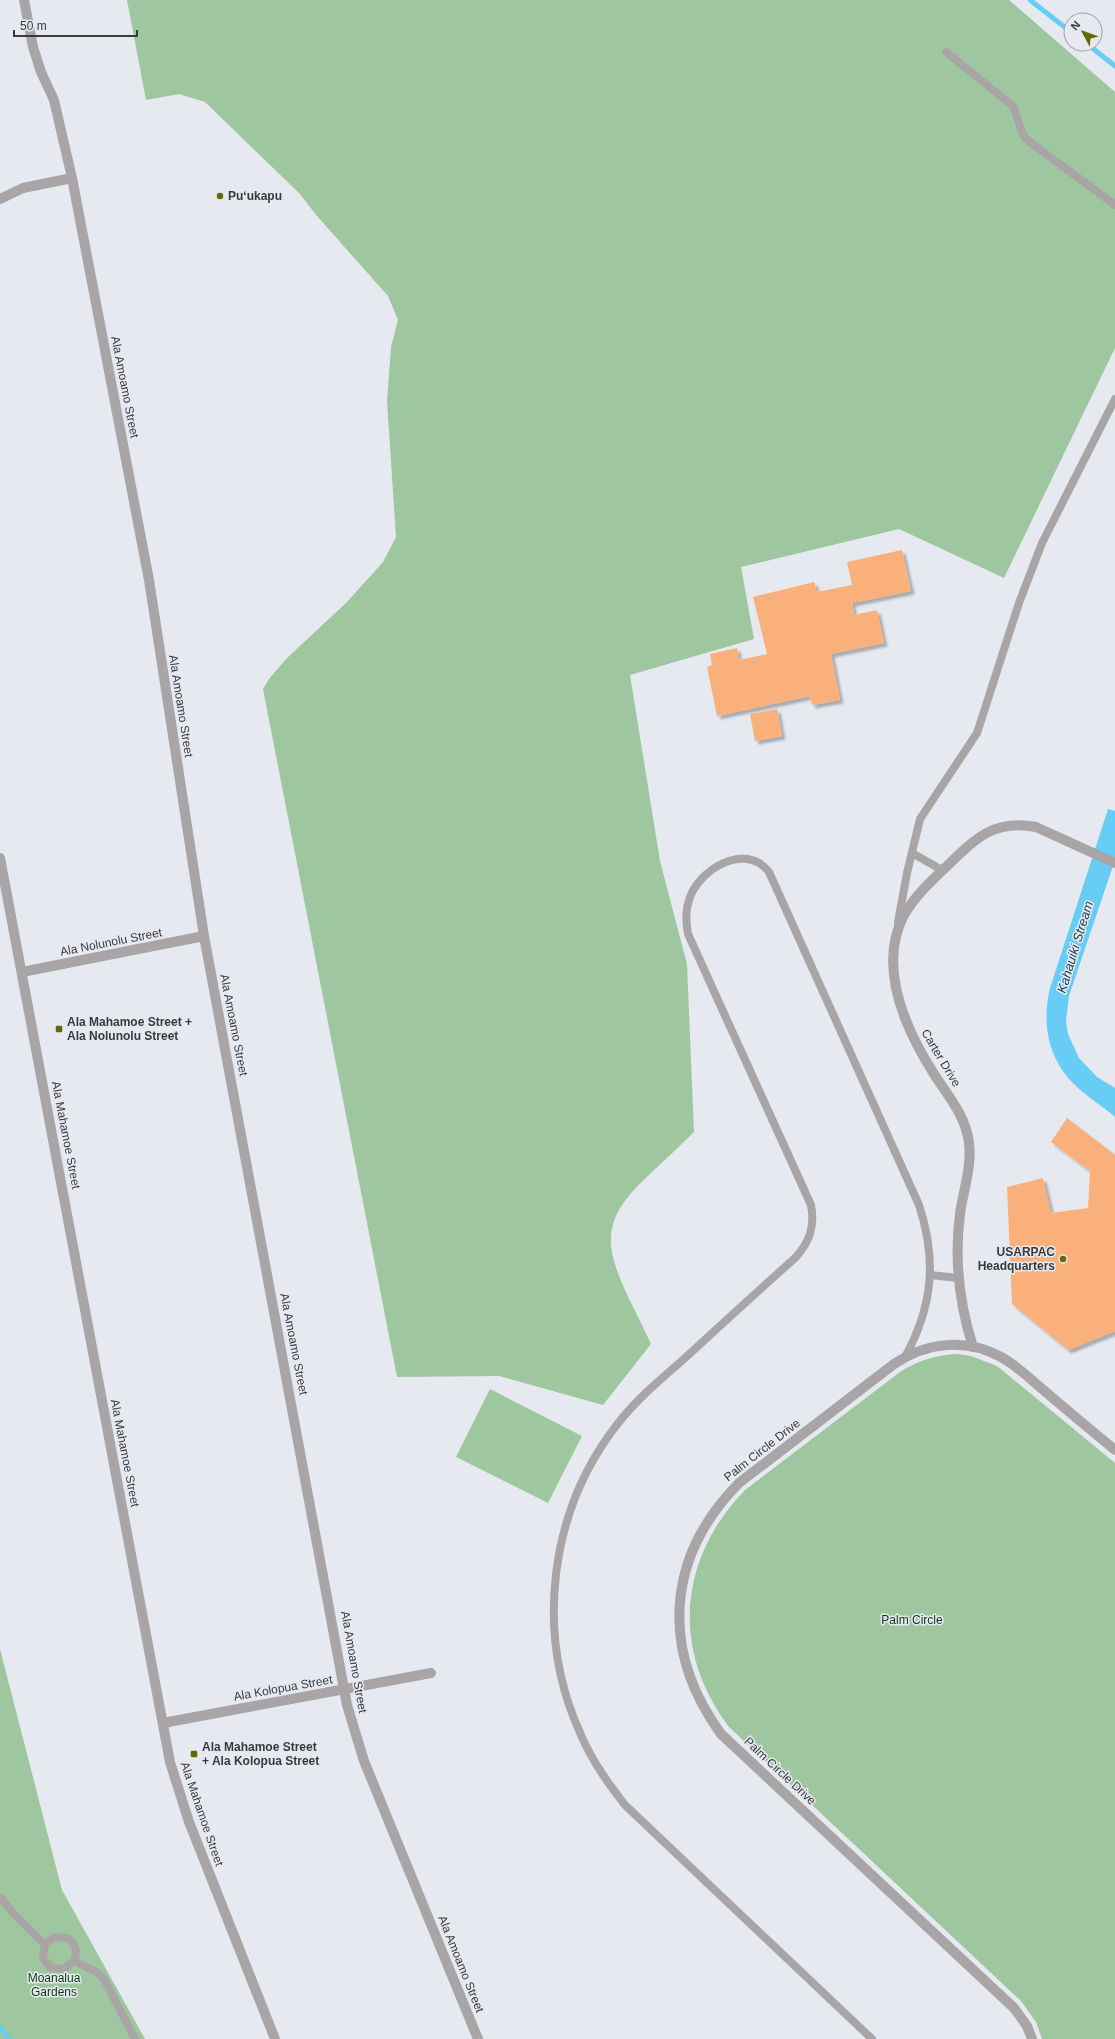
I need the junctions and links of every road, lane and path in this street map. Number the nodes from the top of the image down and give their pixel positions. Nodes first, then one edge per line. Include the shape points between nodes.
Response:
1 (24, 0) edge
2 (946, 52) dead end
3 (72, 178) junction
4 (0, 199) edge
5 (1115, 205) edge
6 (1115, 399) edge
7 (912, 853) junction
8 (0, 858) edge
9 (1115, 863) edge
10 (942, 870) junction
11 (897, 933) junction
12 (204, 936) junction
13 (22, 972) junction
14 (930, 1275) junction
15 (958, 1278) junction
16 (973, 1347) junction
17 (905, 1357) junction
18 (1115, 1450) edge
19 (431, 1673) dead end
20 (346, 1690) junction
21 (163, 1724) junction
22 (0, 1897) edge
23 (45, 1945) junction
24 (74, 1961) junction
25 (135, 2039) edge
26 (275, 2039) edge
27 (478, 2039) edge
28 (872, 2039) edge
29 (1032, 2039) edge

1 - 3 street, Ala Amoamo Street via 33,47 54,100
2 - 5 lane via 1013,106 1017,113 1018,127 1026,139
3 - 4 street via 23,188
3 - 12 street, Ala Amoamo Street via 149,580
6 - 7 lane via 1042,542 1013,618 976,733 966,752 923,814
7 - 10 lane
7 - 11 lane
8 - 13 street, Ala Mahamoe Street
9 - 10 street, Carter Drive via 1036,827 1011,825 987,832 976,839
10 - 11 street, Carter Drive via 915,899 904,915
11 - 15 street, Carter Drive via 894,969 904,1015 918,1048 961,1115 969,1143 958,1234
12 - 13 street, Ala Nolunolu Street
12 - 20 street, Ala Amoamo Street
13 - 21 street, Ala Mahamoe Street
14 - 15 lane
14 - 17 lane via 929,1293 922,1321
14 - 28 lane via 928,1239 919,1205 769,872 760,863 745,858 720,865 708,873 693,890 686,911 688,934 811,1205 812,1232 795,1258 636,1402 604,1442 591,1463 571,1508 558,1557 553,1606 557,1658 568,1704 581,1736 594,1760 625,1804
15 - 16 street, Carter Drive via 961,1302
16 - 17 street, Palm Circle Drive via 943,1345 930,1347
16 - 18 street, Palm Circle Drive via 988,1351 1015,1367
17 - 29 street, Palm Circle Drive via 738,1483 720,1502 702,1530 687,1567 680,1606 682,1646 694,1689 721,1734 1014,2008 1027,2026
19 - 20 street, Ala Kolopua Street
20 - 21 street, Ala Kolopua Street
20 - 27 street, Ala Amoamo Street via 352,1726 364,1761
21 - 26 street, Ala Mahamoe Street via 170,1762 189,1822
22 - 23 lane
23 - 24 lane via 55,1937 68,1938 76,1948
23 - 24 lane via 43,1958 51,1968 64,1970
24 - 25 lane via 95,1971 104,1979

